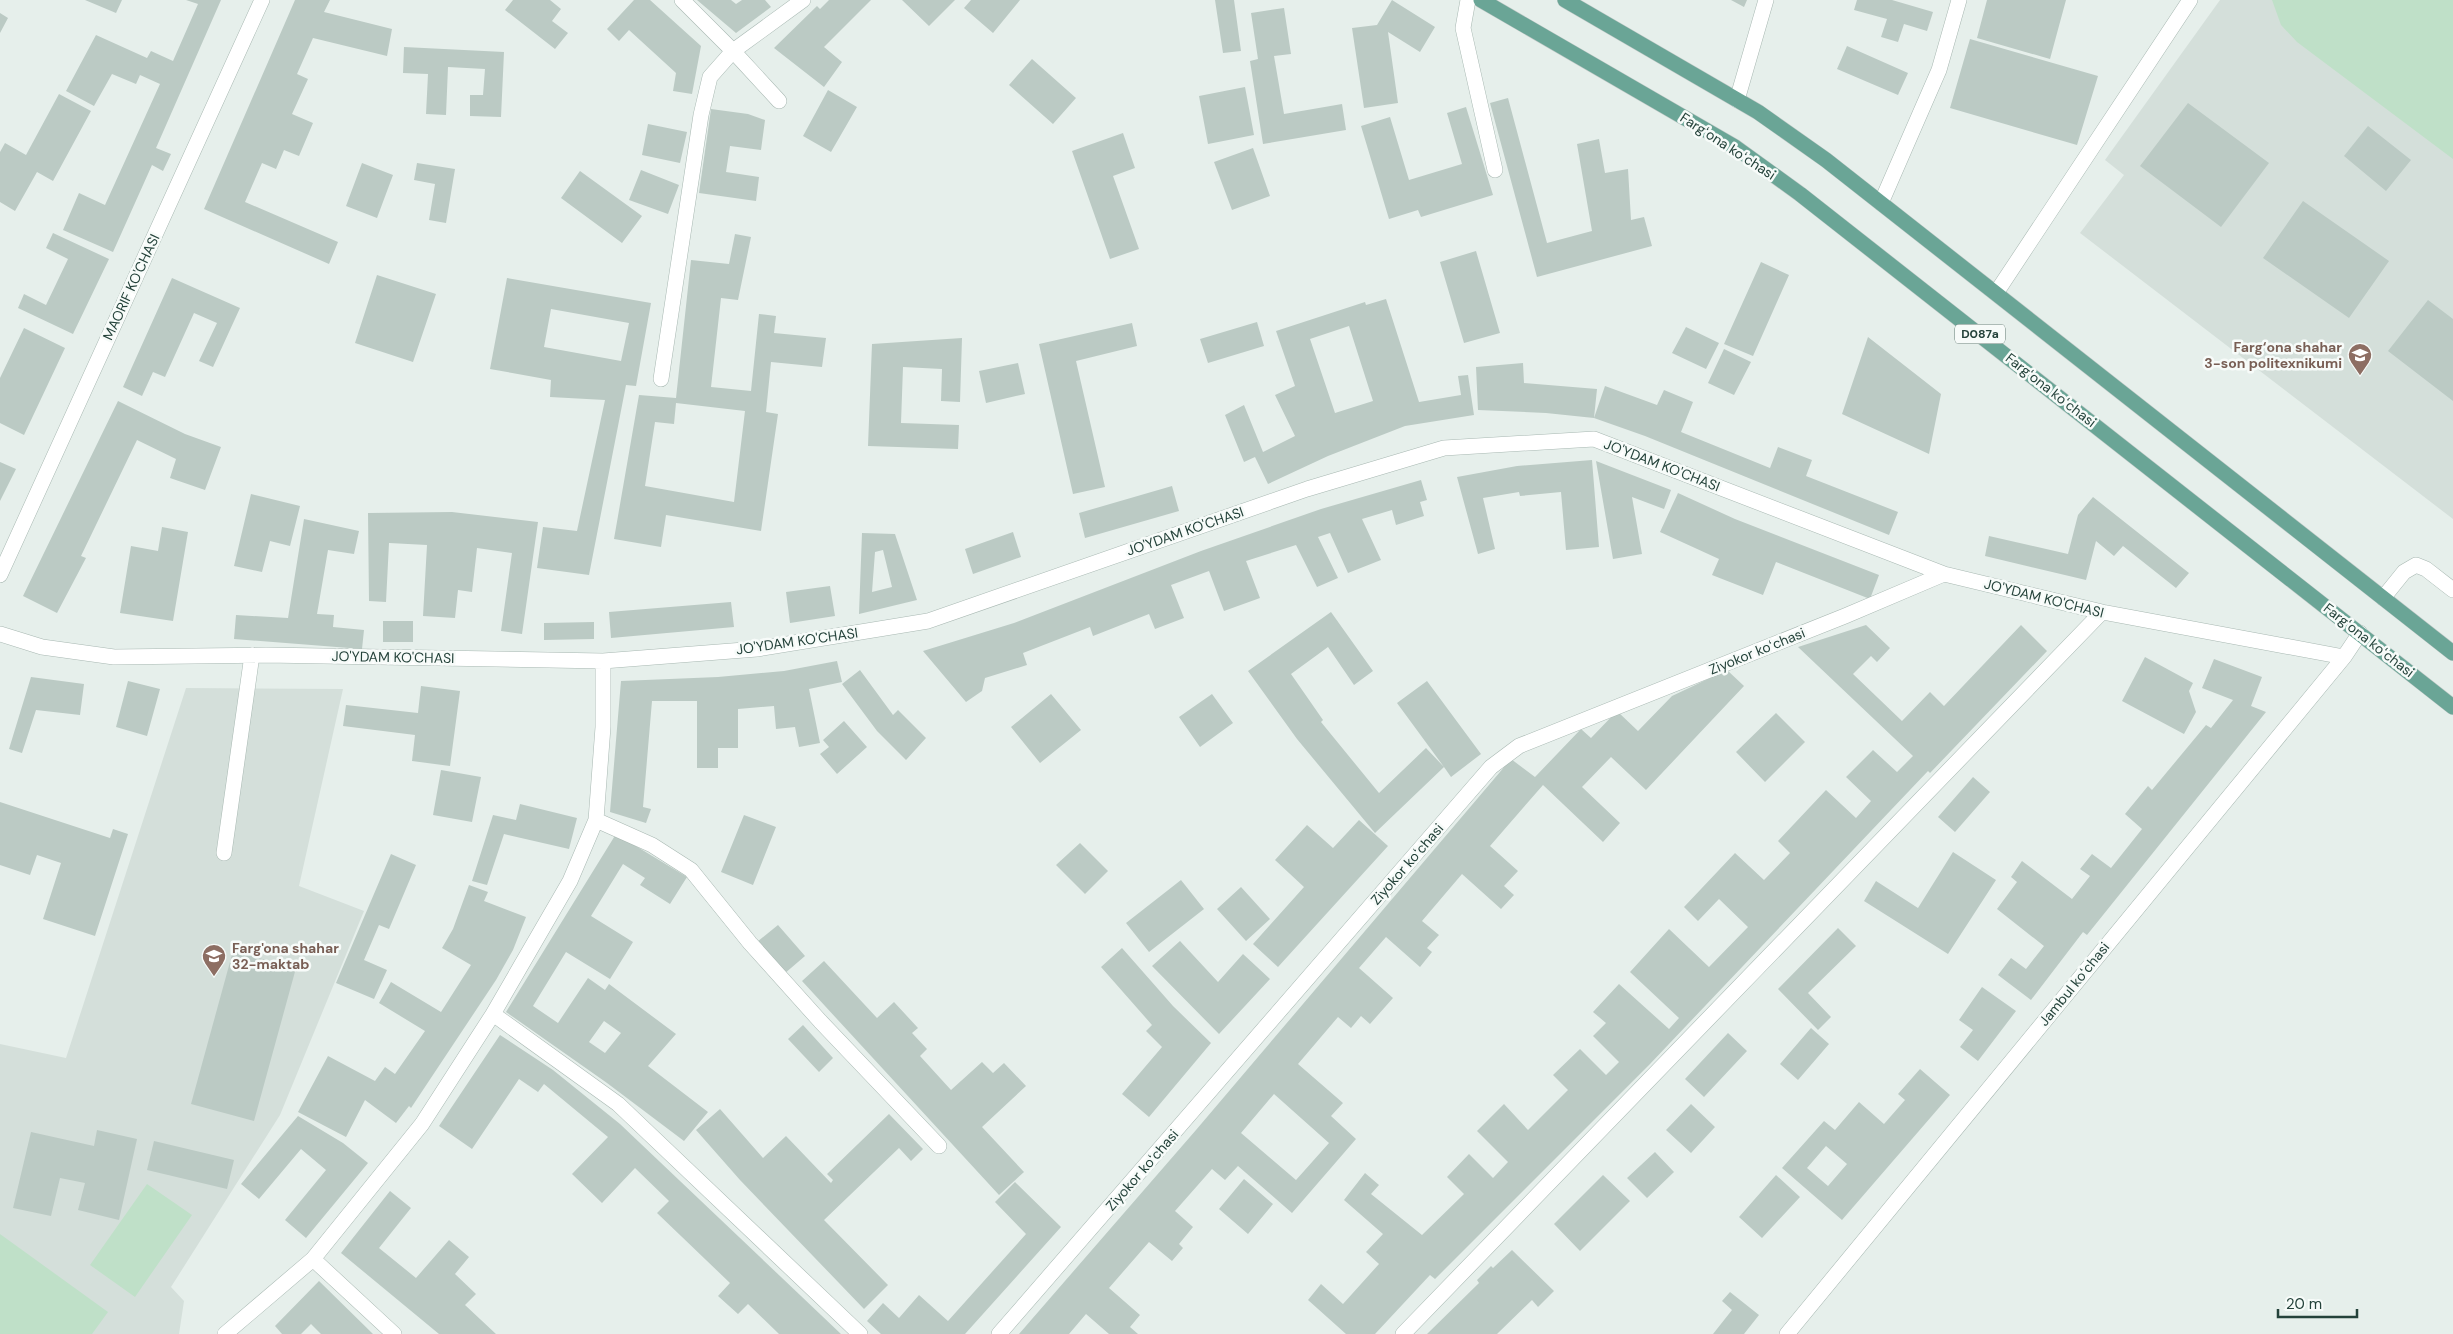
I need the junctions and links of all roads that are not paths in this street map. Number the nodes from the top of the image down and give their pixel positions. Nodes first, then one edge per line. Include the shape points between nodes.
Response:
1 (262, 0) edge
2 (682, 0) edge
3 (803, 0) edge
4 (1468, 0) edge
5 (1480, 0) edge
6 (1565, 0) edge
7 (1766, 0) edge
8 (1959, 0) edge
9 (2190, 0) edge
10 (733, 51) junction
11 (1737, 100) junction
12 (780, 101) dead end
13 (1495, 170) dead end
14 (1881, 203) junction
15 (1996, 293) junction
16 (661, 379) dead end
17 (1944, 574) junction
18 (0, 575) edge
19 (2453, 590) edge
20 (2383, 598) junction
21 (2102, 612) junction
22 (2360, 633) junction
23 (0, 634) edge
24 (2453, 653) edge
25 (252, 655) junction
26 (2344, 657) junction
27 (603, 661) junction
28 (2453, 707) edge
29 (596, 820) junction
30 (224, 853) dead end
31 (493, 1014) junction
32 (939, 1146) dead end
33 (313, 1259) junction
34 (225, 1334) edge
35 (394, 1334) edge
36 (860, 1334) edge
37 (999, 1334) edge
38 (1403, 1334) edge
39 (1787, 1334) edge

1 - 18 street, MAORIF KO'CHASI
2 - 10 street
3 - 10 street
4 - 13 street via 1463,28
5 - 22 main road, Fargʻona koʻchasi / D087a via 1735,147 1793,188
6 - 11 main road, D087a
7 - 11 street
8 - 14 street via 1939,70
9 - 15 street
10 - 12 street
10 - 16 street via 710,77 701,115
11 - 14 main road, D087a via 1803,144
14 - 15 main road, D087a
15 - 20 main road, D087a
17 - 21 street, JO'YDAM KO'CHASI
17 - 27 street, JO'YDAM KO'CHASI via 1594,439 1444,448 1307,489 928,621 757,649
17 - 37 street, Ziyokor koʻchasi via 1519,746 1491,767
19 - 20 street via 2416,565 2404,572
20 - 24 main road, D087a
21 - 26 street, JO'YDAM KO'CHASI
21 - 38 street
22 - 26 street, Jambul koʻchasi
22 - 28 main road, Fargʻona koʻchasi / D087a
23 - 25 street, JO'YDAM KO'CHASI via 42,647 114,657
25 - 27 street, JO'YDAM KO'CHASI
25 - 30 street
26 - 39 street, Jambul koʻchasi
27 - 29 street via 603,727
29 - 31 street via 570,881
29 - 32 street via 652,845 690,870 820,1021
31 - 33 street via 422,1124
31 - 36 street via 618,1104
33 - 34 street
33 - 35 street

